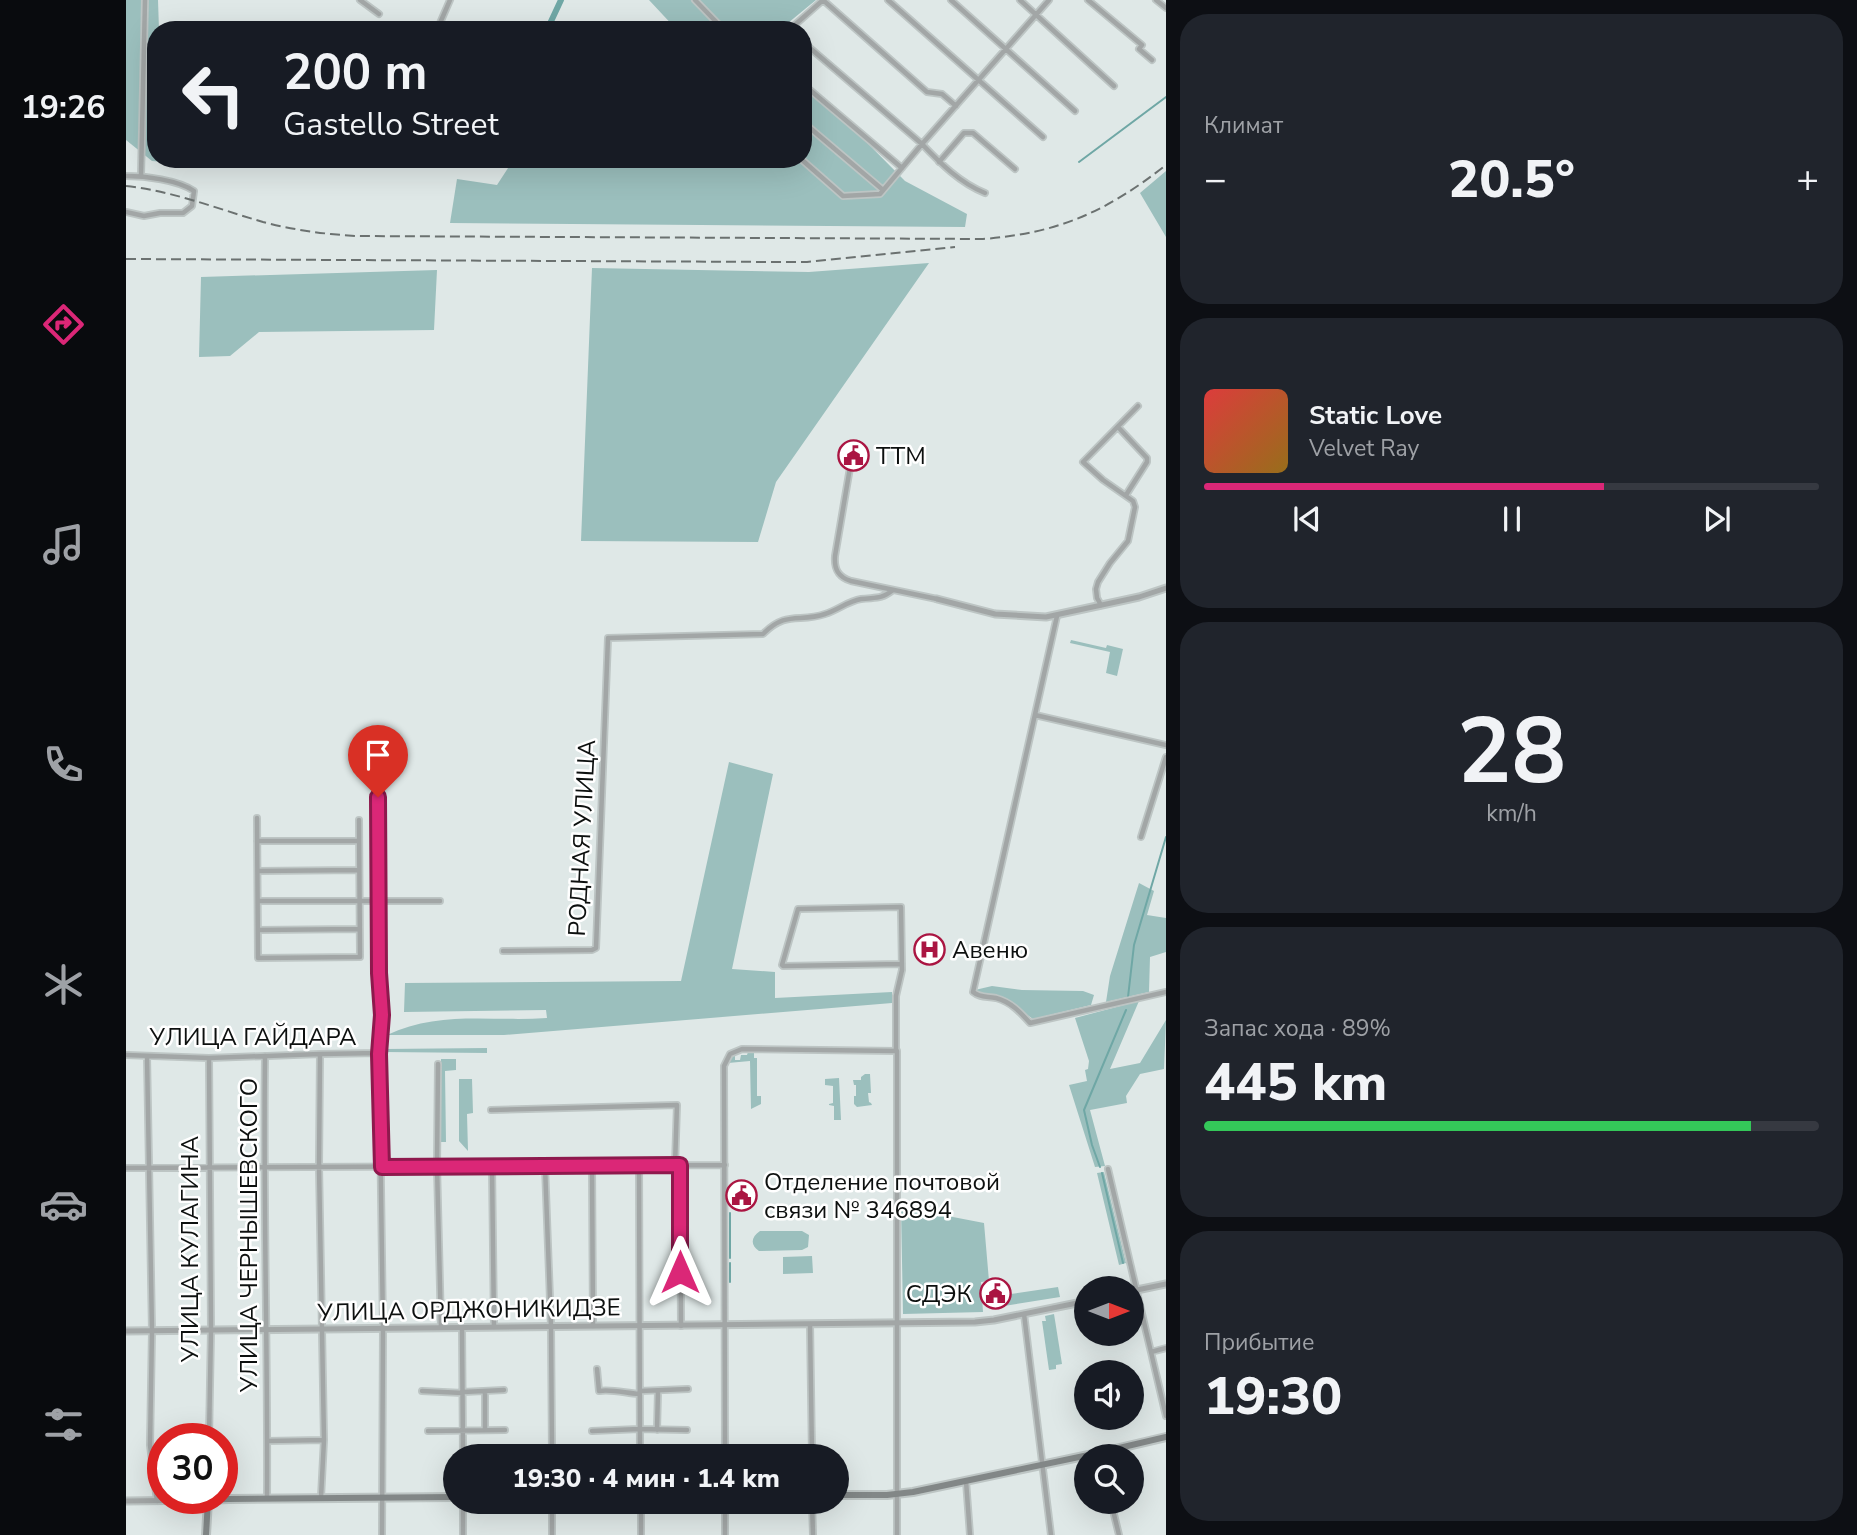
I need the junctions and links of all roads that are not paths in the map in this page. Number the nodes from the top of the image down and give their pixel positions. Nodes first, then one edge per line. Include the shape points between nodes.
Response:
1 (145, 0) edge
2 (360, 0) edge
3 (450, 0) edge
4 (695, 0) edge
5 (823, 0) edge
6 (888, 0) edge
7 (951, 0) edge
8 (1020, 0) edge
9 (1049, 0) edge
10 (1088, 0) edge
11 (1156, 0) edge
12 (1166, 8) edge
13 (379, 14) dead end
14 (1037, 14) junction
15 (440, 21) edge
16 (715, 21) edge
17 (800, 21) edge
18 (1006, 49) junction
19 (812, 51) edge
20 (1152, 60) dead end
21 (980, 80) junction
22 (1114, 86) dead end
23 (812, 92) edge
24 (956, 106) junction
25 (1075, 111) dead end
26 (812, 130) edge
27 (1043, 136) dead end
28 (922, 144) junction
29 (939, 162) junction
30 (811, 168) edge
31 (902, 168) junction
32 (1015, 169) dead end
33 (126, 176) edge
34 (141, 176) junction
35 (882, 192) junction
36 (985, 193) dead end
37 (126, 212) edge
38 (1138, 406) dead end
39 (1118, 427) junction
40 (852, 456) dead end
41 (1126, 495) junction
42 (1166, 588) edge
43 (893, 590) junction
44 (937, 599) joint
45 (1101, 606) junction
46 (1057, 616) junction
47 (1035, 715) junction
48 (1166, 745) edge
49 (1166, 757) edge
50 (378, 797) dead end
51 (257, 818) dead end
52 (359, 820) dead end
53 (1140, 836) dead end
54 (257, 841) junction
55 (359, 841) junction
56 (359, 870) junction
57 (258, 871) junction
58 (359, 900) junction
59 (378, 900) junction
60 (258, 901) junction
61 (440, 901) dead end
62 (359, 929) junction
63 (258, 930) junction
64 (503, 951) dead end
65 (902, 964) junction
66 (1166, 992) edge
67 (896, 1051) junction
68 (320, 1054) junction
69 (379, 1054) junction
70 (126, 1055) edge
71 (147, 1056) junction
72 (265, 1056) junction
73 (209, 1058) junction
74 (438, 1064) dead end
75 (491, 1110) dead end
76 (639, 1164) junction
77 (592, 1165) junction
78 (678, 1165) junction
79 (726, 1165) junction
80 (319, 1166) junction
81 (437, 1166) junction
82 (492, 1166) junction
83 (545, 1166) junction
84 (209, 1167) junction
85 (264, 1167) junction
86 (382, 1167) junction
87 (126, 1168) edge
88 (149, 1168) junction
89 (1108, 1169) dead end
90 (1131, 1276) edge
91 (1166, 1284) edge
92 (1144, 1288) edge
93 (1074, 1304) edge
94 (1024, 1314) junction
95 (896, 1322) junction
96 (810, 1324) junction
97 (725, 1325) junction
98 (551, 1326) junction
99 (593, 1326) junction
100 (639, 1326) junction
101 (681, 1326) junction
102 (1144, 1326) edge
103 (441, 1327) junction
104 (462, 1327) junction
105 (494, 1327) junction
106 (323, 1328) junction
107 (383, 1328) junction
108 (211, 1330) junction
109 (267, 1330) junction
110 (126, 1331) edge
111 (152, 1331) junction
112 (1166, 1348) edge
113 (1151, 1352) junction
114 (597, 1369) dead end
115 (688, 1389) dead end
116 (504, 1390) dead end
117 (422, 1391) dead end
118 (485, 1391) junction
119 (658, 1391) junction
120 (463, 1393) junction
121 (639, 1393) junction
122 (1166, 1416) edge
123 (150, 1423) edge
124 (209, 1423) edge
125 (639, 1429) junction
126 (463, 1430) junction
127 (485, 1430) junction
128 (505, 1430) dead end
129 (657, 1430) junction
130 (687, 1430) dead end
131 (428, 1431) dead end
132 (592, 1432) dead end
133 (1166, 1437) edge
134 (324, 1440) junction
135 (267, 1441) junction
136 (463, 1444) edge
137 (552, 1444) edge
138 (640, 1444) edge
139 (725, 1444) edge
140 (812, 1444) edge
141 (1140, 1444) edge
142 (1074, 1459) edge
143 (1043, 1465) junction
144 (966, 1481) junction
145 (897, 1494) junction
146 (849, 1495) edge
147 (321, 1497) junction
148 (382, 1497) junction
149 (443, 1497) edge
150 (238, 1498) edge
151 (267, 1498) junction
152 (147, 1501) edge
153 (126, 1502) edge
154 (207, 1514) edge
155 (463, 1514) edge
156 (552, 1514) edge
157 (641, 1514) edge
158 (725, 1514) edge
159 (813, 1514) edge
160 (1114, 1514) edge
161 (206, 1535) edge
162 (382, 1535) edge
163 (463, 1535) edge
164 (552, 1535) edge
165 (641, 1535) edge
166 (725, 1535) edge
167 (813, 1535) edge
168 (897, 1535) edge
169 (970, 1535) edge
170 (1051, 1535) edge
171 (1119, 1535) edge

1 - 34 street
2 - 13 street
3 - 15 street
4 - 16 street
5 - 17 street
5 - 24 street via 927,92 942,94
6 - 21 street
7 - 18 street
8 - 14 street
9 - 14 street
10 - 20 street via 1142,45 1139,49
11 - 12 street
14 - 18 street
14 - 22 street
18 - 21 street
18 - 25 street
19 - 28 street
21 - 24 street
21 - 27 street
23 - 31 street
24 - 28 street
26 - 35 street
28 - 29 street
28 - 31 street
29 - 32 street via 964,133 973,133
29 - 36 street
30 - 35 street via 843,196
31 - 35 street
33 - 34 street
34 - 37 street via 186,186 194,191 192,206 183,212 144,216
38 - 39 street
39 - 41 street via 1147,458
39 - 41 street via 1083,462
40 - 43 street via 834,564 843,578
41 - 45 street via 1135,507 1131,530 1098,582
42 - 45 street
43 - 44 street
43 - 64 street, РОДНАЯ УЛИЦА via 882,598 861,599 823,615 783,619 763,634 608,638 596,948
44 - 46 street via 995,614
45 - 46 street
46 - 47 street
47 - 48 street
47 - 66 street via 973,992 1012,1005 1030,1023
49 - 53 street
50 - 59 street
51 - 54 street
52 - 55 street
54 - 55 street
54 - 57 street
55 - 56 street
56 - 57 street
56 - 58 street
57 - 60 street
58 - 59 street
58 - 60 street
58 - 62 street
59 - 61 street
59 - 69 street
60 - 63 street
62 - 63 street
62 - 63 street via 359,957 347,958 258,958
65 - 65 street via 783,967 782,965 798,909 901,907
65 - 67 street via 896,996
67 - 79 street via 742,1049 730,1054 724,1066
67 - 95 street
68 - 69 street, УЛИЦА ГАЙДАРА
68 - 72 street, УЛИЦА ГАЙДАРА
68 - 80 street
69 - 86 street
70 - 71 street, УЛИЦА ГАЙДАРА
71 - 73 street, УЛИЦА ГАЙДАРА
71 - 88 street
72 - 73 street, УЛИЦА ГАЙДАРА
72 - 85 street, УЛИЦА ЧЕРНЫШЕВСКОГО
73 - 84 street, УЛИЦА КУЛАГИНА
74 - 81 street
75 - 78 street via 677,1105
76 - 77 street
76 - 78 street
76 - 100 street
77 - 83 street
77 - 99 street
78 - 79 street
78 - 101 street
79 - 97 street
80 - 85 street
80 - 86 street
80 - 106 street
81 - 82 street
81 - 86 street
81 - 103 street
82 - 83 street
82 - 105 street
83 - 98 street
84 - 85 street
84 - 88 street
84 - 108 street, УЛИЦА КУЛАГИНА
85 - 109 street, УЛИЦА ЧЕРНЫШЕВСКОГО
86 - 107 street
87 - 88 street
88 - 111 street
89 - 90 street
91 - 92 street
93 - 94 street, УЛИЦА ОРДЖОНИКИДЗЕ
94 - 95 street, УЛИЦА ОРДЖОНИКИДЗЕ via 987,1321
94 - 143 street
95 - 96 street, УЛИЦА ОРДЖОНИКИДЗЕ
95 - 145 street
96 - 97 street, УЛИЦА ОРДЖОНИКИДЗЕ
96 - 140 street
97 - 101 street, УЛИЦА ОРДЖОНИКИДЗЕ
97 - 139 street
98 - 99 street, УЛИЦА ОРДЖОНИКИДЗЕ
98 - 105 street, УЛИЦА ОРДЖОНИКИДЗЕ
98 - 137 street
99 - 100 street, УЛИЦА ОРДЖОНИКИДЗЕ
100 - 101 street, УЛИЦА ОРДЖОНИКИДЗЕ
100 - 121 street
102 - 113 street
103 - 104 street, УЛИЦА ОРДЖОНИКИДЗЕ
103 - 107 street, УЛИЦА ОРДЖОНИКИДЗЕ
104 - 105 street, УЛИЦА ОРДЖОНИКИДЗЕ
104 - 120 street
106 - 107 street, УЛИЦА ОРДЖОНИКИДЗЕ
106 - 109 street, УЛИЦА ОРДЖОНИКИДЗЕ
106 - 134 street
107 - 148 street
108 - 109 street, УЛИЦА ОРДЖОНИКИДЗЕ
108 - 111 street, УЛИЦА ОРДЖОНИКИДЗЕ
108 - 124 street, УЛИЦА КУЛАГИНА
109 - 135 street, УЛИЦА ЧЕРНЫШЕВСКОГО
110 - 111 street, УЛИЦА ОРДЖОНИКИДЗЕ
111 - 123 street
112 - 113 street
113 - 122 street
114 - 121 street via 599,1391
115 - 119 street
116 - 118 street
117 - 120 street
118 - 120 street
118 - 127 street
119 - 121 street
119 - 129 street
120 - 126 street
121 - 125 street
125 - 129 street
125 - 132 street
125 - 138 street
126 - 127 street
126 - 131 street
126 - 136 street
127 - 128 street
129 - 130 street
133 - 141 main road
134 - 135 street
134 - 147 street
135 - 151 street, УЛИЦА ЧЕРНЫШЕВСКОГО
142 - 143 main road
143 - 144 main road
143 - 170 street
144 - 145 main road
144 - 169 street
145 - 146 main road
145 - 168 street
147 - 148 main road
147 - 151 main road
148 - 149 main road
148 - 162 street
150 - 151 main road
152 - 153 street
154 - 161 main road
155 - 163 street
156 - 164 street
157 - 165 street
158 - 166 street
159 - 167 street
160 - 171 street

